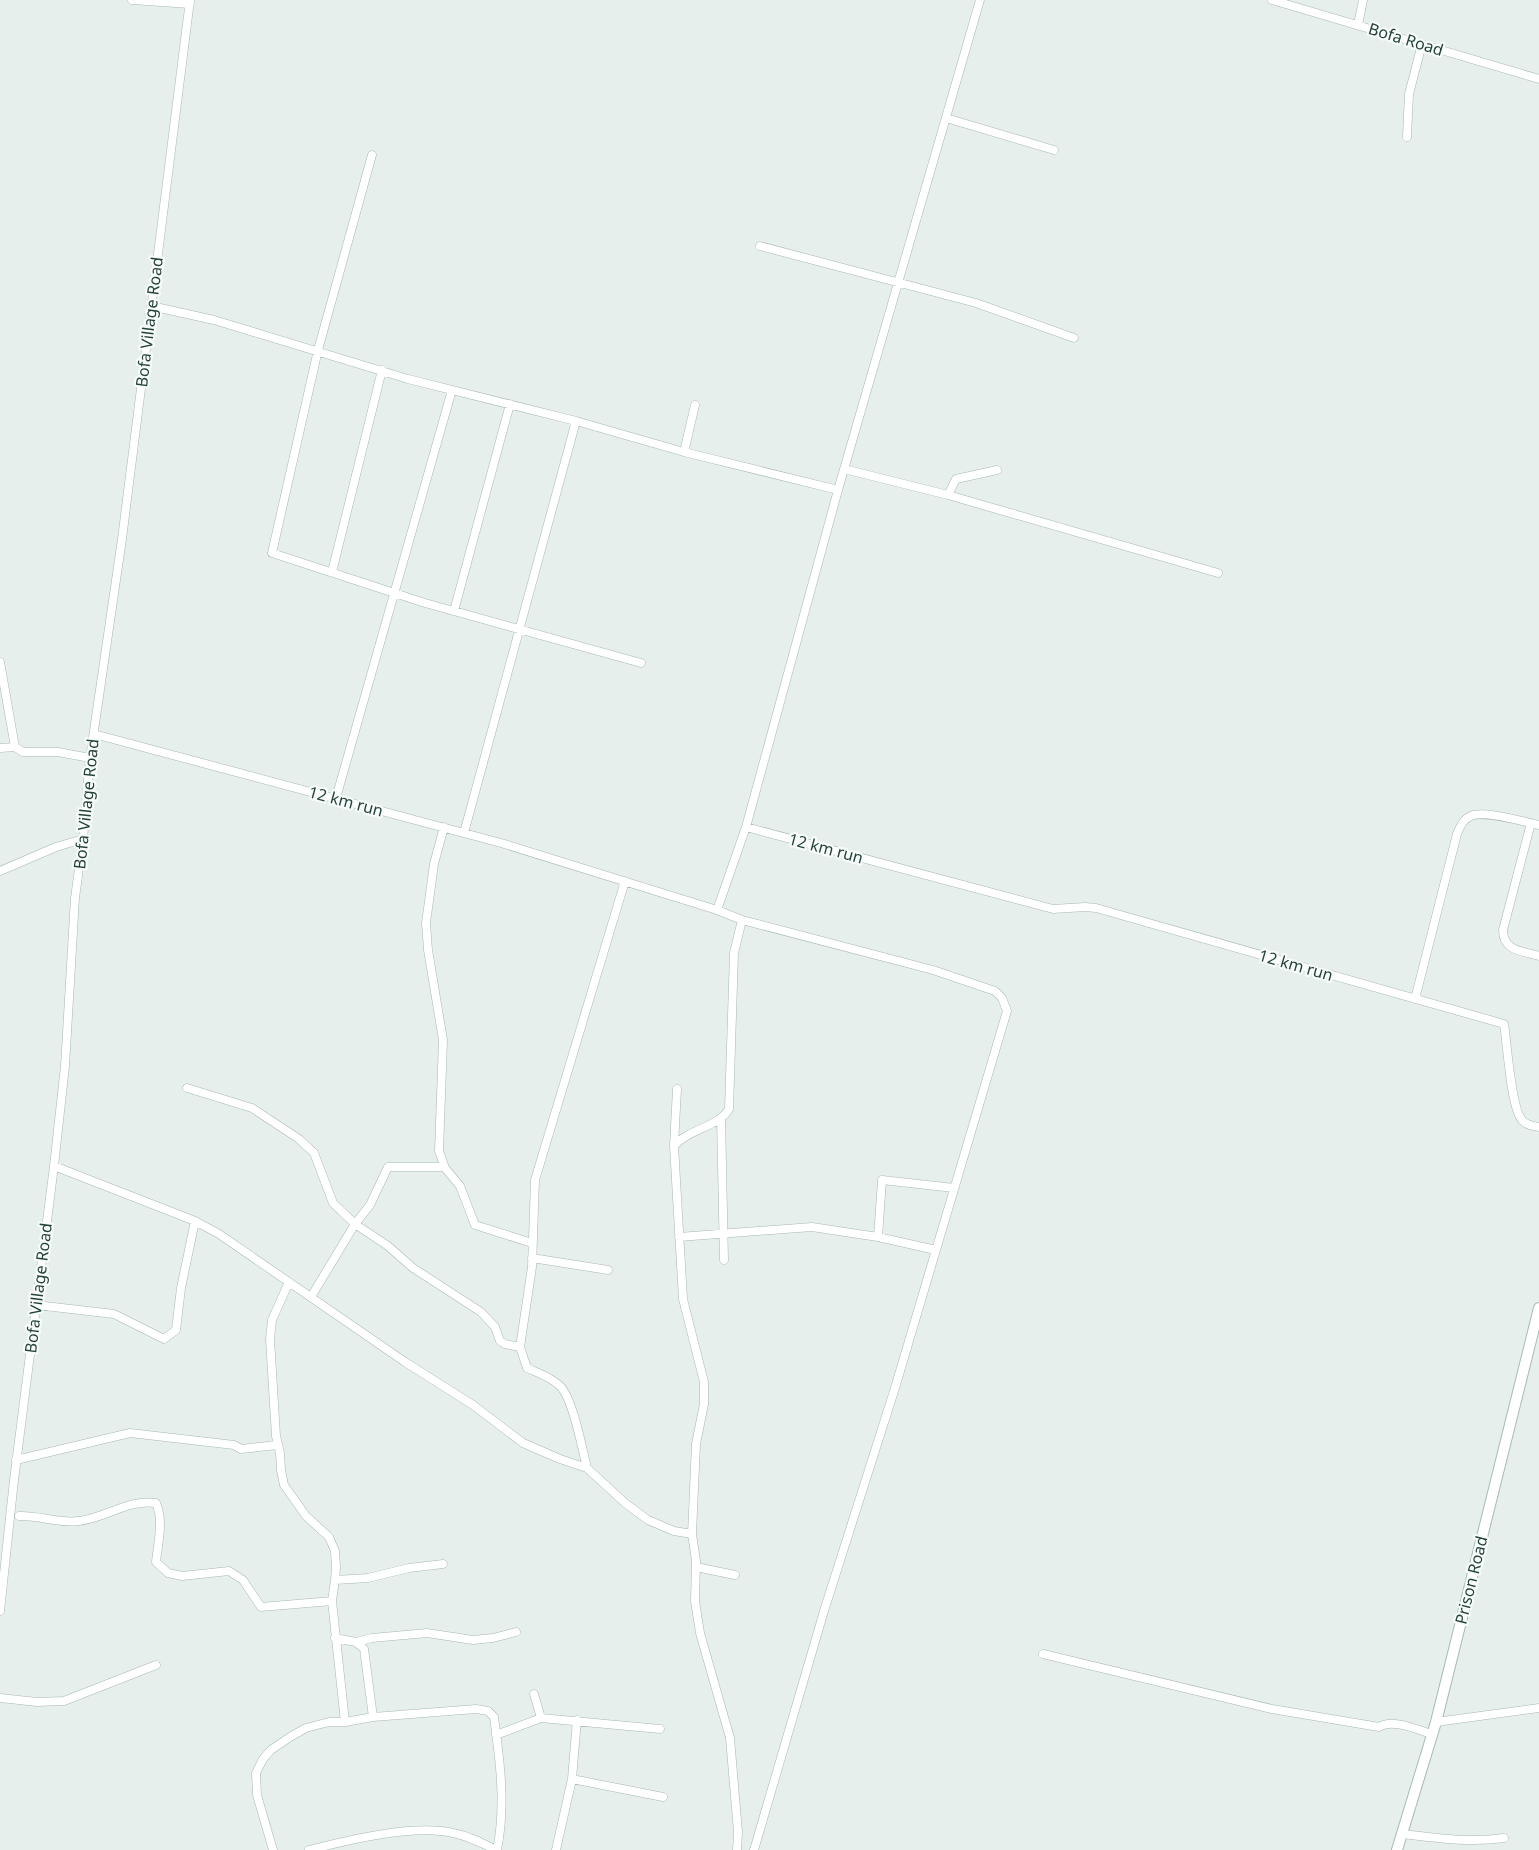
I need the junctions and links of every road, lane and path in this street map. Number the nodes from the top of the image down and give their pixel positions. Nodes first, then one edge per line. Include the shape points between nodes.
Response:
1 (132, 0) edge
2 (980, 0) edge
3 (1272, 0) edge
4 (1363, 0) edge
5 (190, 2) edge
6 (1358, 25) junction
7 (1422, 44) junction
8 (1539, 79) edge
9 (946, 118) junction
10 (1407, 137) dead end
11 (1054, 150) dead end
12 (372, 155) dead end
13 (760, 246) dead end
14 (898, 282) junction
15 (151, 306) junction
16 (1074, 338) dead end
17 (318, 350) junction
18 (382, 370) junction
19 (452, 390) junction
20 (510, 404) junction
21 (695, 405) dead end
22 (576, 421) junction
23 (684, 452) junction
24 (844, 469) junction
25 (997, 470) dead end
26 (838, 490) junction
27 (948, 495) junction
28 (332, 572) junction
29 (1218, 573) dead end
30 (394, 592) junction
31 (454, 611) junction
32 (520, 629) junction
33 (0, 662) edge
34 (641, 663) dead end
35 (94, 734) junction
36 (15, 747) junction
37 (0, 748) edge
38 (90, 758) junction
39 (336, 798) junction
40 (1535, 824) edge
41 (444, 827) junction
42 (746, 827) junction
43 (464, 833) junction
44 (83, 839) junction
45 (0, 871) edge
46 (625, 881) junction
47 (717, 910) junction
48 (742, 921) junction
49 (1539, 956) edge
50 (1415, 999) junction
51 (187, 1088) dead end
52 (677, 1089) dead end
53 (722, 1118) junction
54 (1539, 1127) edge
55 (674, 1146) junction
56 (54, 1166) junction
57 (444, 1167) junction
58 (954, 1188) junction
59 (195, 1221) junction
60 (355, 1224) junction
61 (723, 1233) junction
62 (679, 1237) junction
63 (878, 1237) junction
64 (532, 1243) junction
65 (936, 1250) junction
66 (532, 1258) junction
67 (724, 1260) dead end
68 (608, 1270) dead end
69 (289, 1282) junction
70 (311, 1298) junction
71 (36, 1305) junction
72 (1539, 1308) edge
73 (520, 1347) junction
74 (278, 1445) junction
75 (16, 1460) junction
76 (587, 1468) junction
77 (19, 1516) dead end
78 (692, 1534) junction
79 (443, 1564) dead end
80 (696, 1567) junction
81 (735, 1575) dead end
82 (335, 1580) junction
83 (332, 1601) junction
84 (0, 1611) edge
85 (516, 1632) dead end
86 (335, 1638) junction
87 (356, 1642) junction
88 (1043, 1654) dead end
89 (156, 1665) dead end
90 (534, 1694) dead end
91 (0, 1698) edge
92 (1539, 1708) edge
93 (373, 1717) junction
94 (541, 1718) junction
95 (577, 1720) junction
96 (345, 1722) junction
97 (1436, 1722) junction
98 (660, 1729) dead end
99 (1432, 1734) junction
100 (496, 1735) junction
101 (572, 1779) junction
102 (663, 1797) dead end
103 (1403, 1834) junction
104 (1504, 1838) dead end
105 (1469, 1840) junction
106 (273, 1850) edge
107 (309, 1850) edge
108 (497, 1850) edge
109 (556, 1850) edge
110 (737, 1850) edge
111 (754, 1850) edge
112 (1397, 1850) edge
113 (1469, 1850) edge

1 - 5 street
2 - 9 street
3 - 6 street, Bofa Road
4 - 6 street
5 - 15 street, Bofa Village Road
6 - 7 street, Bofa Road
7 - 8 street, Bofa Road
7 - 10 street via 1409,94
9 - 11 street
9 - 14 street
12 - 17 street
13 - 14 street
14 - 16 street via 975,303
14 - 24 street
15 - 17 street
15 - 35 street, Bofa Village Road
17 - 18 street
17 - 28 street via 272,553
18 - 19 street
18 - 28 street
19 - 20 street
19 - 30 street
20 - 22 street
20 - 31 street
21 - 23 street
22 - 23 street
22 - 32 street
23 - 26 street
24 - 26 street
24 - 27 street
25 - 27 street via 956,479
26 - 42 street
27 - 29 street
28 - 30 street
30 - 31 street
30 - 39 street
31 - 32 street
32 - 34 street
32 - 43 street
33 - 36 street
35 - 38 street, Bofa Village Road
35 - 39 street, 12 km run
36 - 37 street
36 - 38 street via 23,752 58,752
38 - 44 street, Bofa Village Road
39 - 41 street, 12 km run
40 - 49 street via 1503,939 1513,948
40 - 50 street via 1481,813 1462,822
41 - 43 street, 12 km run
41 - 57 street via 434,864 426,923 443,1040 439,1151
42 - 47 street
42 - 50 street, 12 km run via 1053,909 1095,908
43 - 46 street, 12 km run
44 - 45 street
44 - 56 street, Bofa Village Road
46 - 47 street, 12 km run
46 - 64 street via 534,1180
47 - 48 street, 12 km run
48 - 53 street via 734,953 729,1109
48 - 58 street, 12 km run via 933,970 995,991 1002,998 1007,1011
50 - 54 street, 12 km run via 1504,1024 1520,1118
51 - 60 street via 252,1108 314,1152 333,1203
52 - 55 street
53 - 55 street via 680,1138
53 - 61 street
55 - 62 street
56 - 59 street
56 - 71 street, Bofa Village Road
57 - 60 street via 387,1167 370,1205
57 - 64 street via 460,1186 475,1225
58 - 63 street via 882,1180
58 - 65 street, 12 km run
59 - 69 street
59 - 71 street via 176,1330 164,1339 114,1314
60 - 70 street
60 - 73 street via 481,1312 495,1327 500,1341
61 - 62 street
61 - 63 street via 812,1227
61 - 67 street
62 - 78 street via 683,1299 704,1382 696,1444
63 - 65 street
64 - 66 street
65 - 111 street, 12 km run
66 - 68 street
66 - 73 street
69 - 70 street
69 - 74 street via 272,1320 270,1339
70 - 76 street via 473,1405 523,1443
71 - 75 street, Bofa Village Road
72 - 97 street, Prison Road
73 - 76 street via 527,1368 552,1379 569,1399
74 - 75 street via 241,1449 130,1433
74 - 82 street via 284,1485 306,1516 329,1537 335,1551
75 - 84 street, Bofa Village Road
76 - 78 street via 648,1520
77 - 83 street via 80,1521 124,1506 156,1503 160,1528 156,1562 168,1573 182,1576 229,1571 243,1580 261,1607
78 - 80 street
79 - 82 street
80 - 81 street
80 - 110 street via 694,1601 700,1633 730,1738
82 - 83 street
83 - 86 street
85 - 87 street via 473,1640 427,1633
86 - 87 street
86 - 96 street
87 - 93 street via 364,1649
88 - 99 street via 1272,1709 1379,1727 1392,1724
89 - 91 street via 64,1701
90 - 94 street
92 - 97 street
93 - 96 street
93 - 100 street via 488,1711 494,1717
94 - 95 street
94 - 100 street
95 - 98 street
95 - 101 street
96 - 106 street via 306,1728 263,1759 255,1784
97 - 99 street, Prison Road
99 - 103 street, Prison Road
100 - 108 street via 502,1818
101 - 102 street
101 - 109 street
103 - 105 street
103 - 112 street, Prison Road
104 - 105 street
105 - 113 street
107 - 108 street via 433,1831 451,1832

